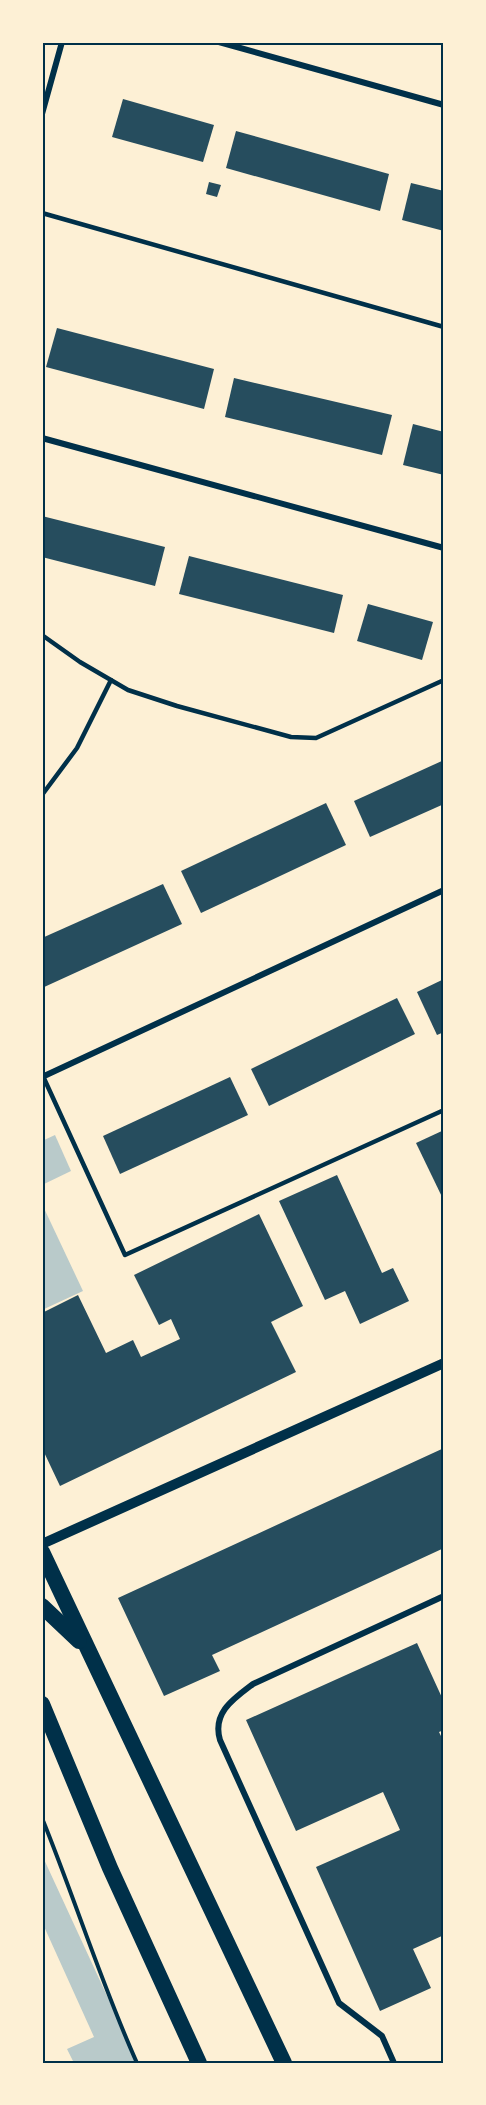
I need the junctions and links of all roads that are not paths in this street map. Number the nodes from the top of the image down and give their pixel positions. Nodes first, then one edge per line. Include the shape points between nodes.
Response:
1 (62, 42) edge
2 (219, 42) edge
3 (444, 105) edge
4 (42, 114) edge
5 (42, 213) edge
6 (444, 327) edge
7 (42, 438) edge
8 (444, 548) edge
9 (42, 635) edge
10 (111, 680) junction
11 (444, 680) edge
12 (42, 795) edge
13 (444, 890) edge
14 (42, 1076) edge
15 (444, 1110) edge
16 (444, 1363) edge
17 (42, 1544) edge
18 (42, 1552) edge
19 (444, 1596) edge
20 (42, 1606) edge
21 (89, 1650) junction
22 (42, 1704) edge
23 (199, 2063) edge
24 (284, 2063) edge
25 (394, 2063) edge

1 - 4 street
2 - 3 street
5 - 6 lane
7 - 8 street
9 - 10 lane
10 - 11 lane via 128,690 177,706 291,737 316,738
10 - 12 lane via 77,748
13 - 14 street
14 - 15 lane via 125,1255
16 - 17 street
18 - 21 highway
19 - 25 street via 253,1684 234,1698 219,1717 216,1729 339,2003 382,2036
20 - 21 highway
21 - 24 highway
22 - 23 highway via 110,1868

